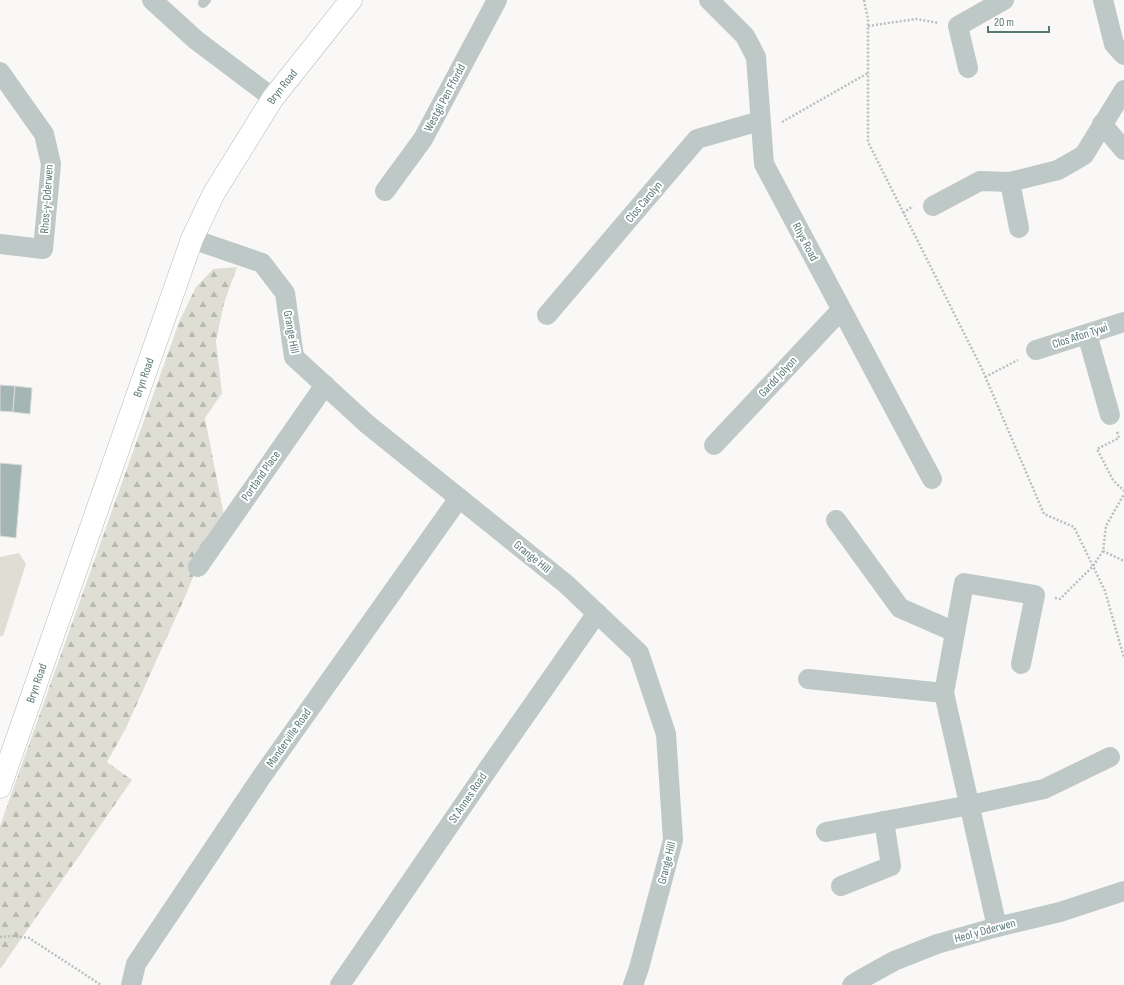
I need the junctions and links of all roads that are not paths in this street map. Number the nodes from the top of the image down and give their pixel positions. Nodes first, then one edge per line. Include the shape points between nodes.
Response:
1 (152, 0) edge
2 (351, 0) edge
3 (497, 0) edge
4 (709, 0) edge
5 (1004, 0) edge
6 (1103, 0) edge
7 (1124, 55) edge
8 (968, 68) dead end
9 (0, 72) edge
10 (1124, 90) edge
11 (273, 98) junction
12 (760, 121) junction
13 (1102, 124) junction
14 (1124, 150) edge
15 (1010, 182) junction
16 (385, 191) dead end
17 (933, 206) dead end
18 (1019, 228) dead end
19 (192, 239) junction
20 (0, 244) edge
21 (841, 310) junction
22 (547, 315) dead end
23 (1124, 322) edge
24 (1087, 334) junction
25 (1036, 350) road end
26 (325, 385) junction
27 (1110, 415) road end
28 (714, 445) dead end
29 (932, 479) dead end
30 (459, 498) junction
31 (836, 520) dead end
32 (198, 567) dead end
33 (597, 613) junction
34 (955, 632) junction
35 (1021, 664) dead end
36 (808, 679) dead end
37 (944, 692) junction
38 (1110, 758) dead end
39 (2, 774) edge
40 (970, 805) junction
41 (884, 821) junction
42 (826, 832) dead end
43 (841, 886) dead end
44 (1124, 891) edge
45 (997, 927) junction
46 (131, 985) edge
47 (340, 985) edge
48 (633, 985) edge
49 (852, 985) edge

1 - 11 street via 196,40
2 - 11 street, Bryn Road
3 - 16 street, Westgil Pen Ffordd via 423,139
4 - 12 street, Rhys Road via 745,36 756,57
5 - 8 street via 958,26
6 - 7 street via 1114,44
9 - 20 street, Rhos-y-Dderwen via 44,134 51,164 43,249
10 - 13 street
11 - 19 street, Bryn Road via 214,193
12 - 21 street, Rhys Road via 764,164
12 - 22 street, Clos Carolyn via 697,139
13 - 14 street
13 - 15 street via 1084,156 1058,170
15 - 17 street via 980,181
15 - 18 street
19 - 26 street, Grange Hill via 262,263 285,293 294,357
19 - 39 street, Bryn Road
21 - 28 street, Gardd Jolyon
21 - 29 street, Rhys Road
23 - 24 street, Clos Afon Tywi
24 - 25 street, Clos Afon Tywi
24 - 27 street
26 - 30 street, Grange Hill via 367,424
26 - 32 street, Portland Place
30 - 33 street, Grange Hill via 566,584
30 - 46 street, Manderville Road via 251,792 136,964
31 - 34 street via 900,608
33 - 47 street, St Annes Road
33 - 48 street, Grange Hill via 639,653 666,734 673,840
34 - 35 street via 964,583 1035,595
34 - 37 street
36 - 37 street
37 - 40 street
38 - 40 street via 1044,789
40 - 41 street
40 - 45 street
41 - 42 street
41 - 43 street via 890,866
44 - 45 street, Heol y Dderwen via 1060,912
45 - 49 street, Heol y Dderwen via 938,944 894,961

